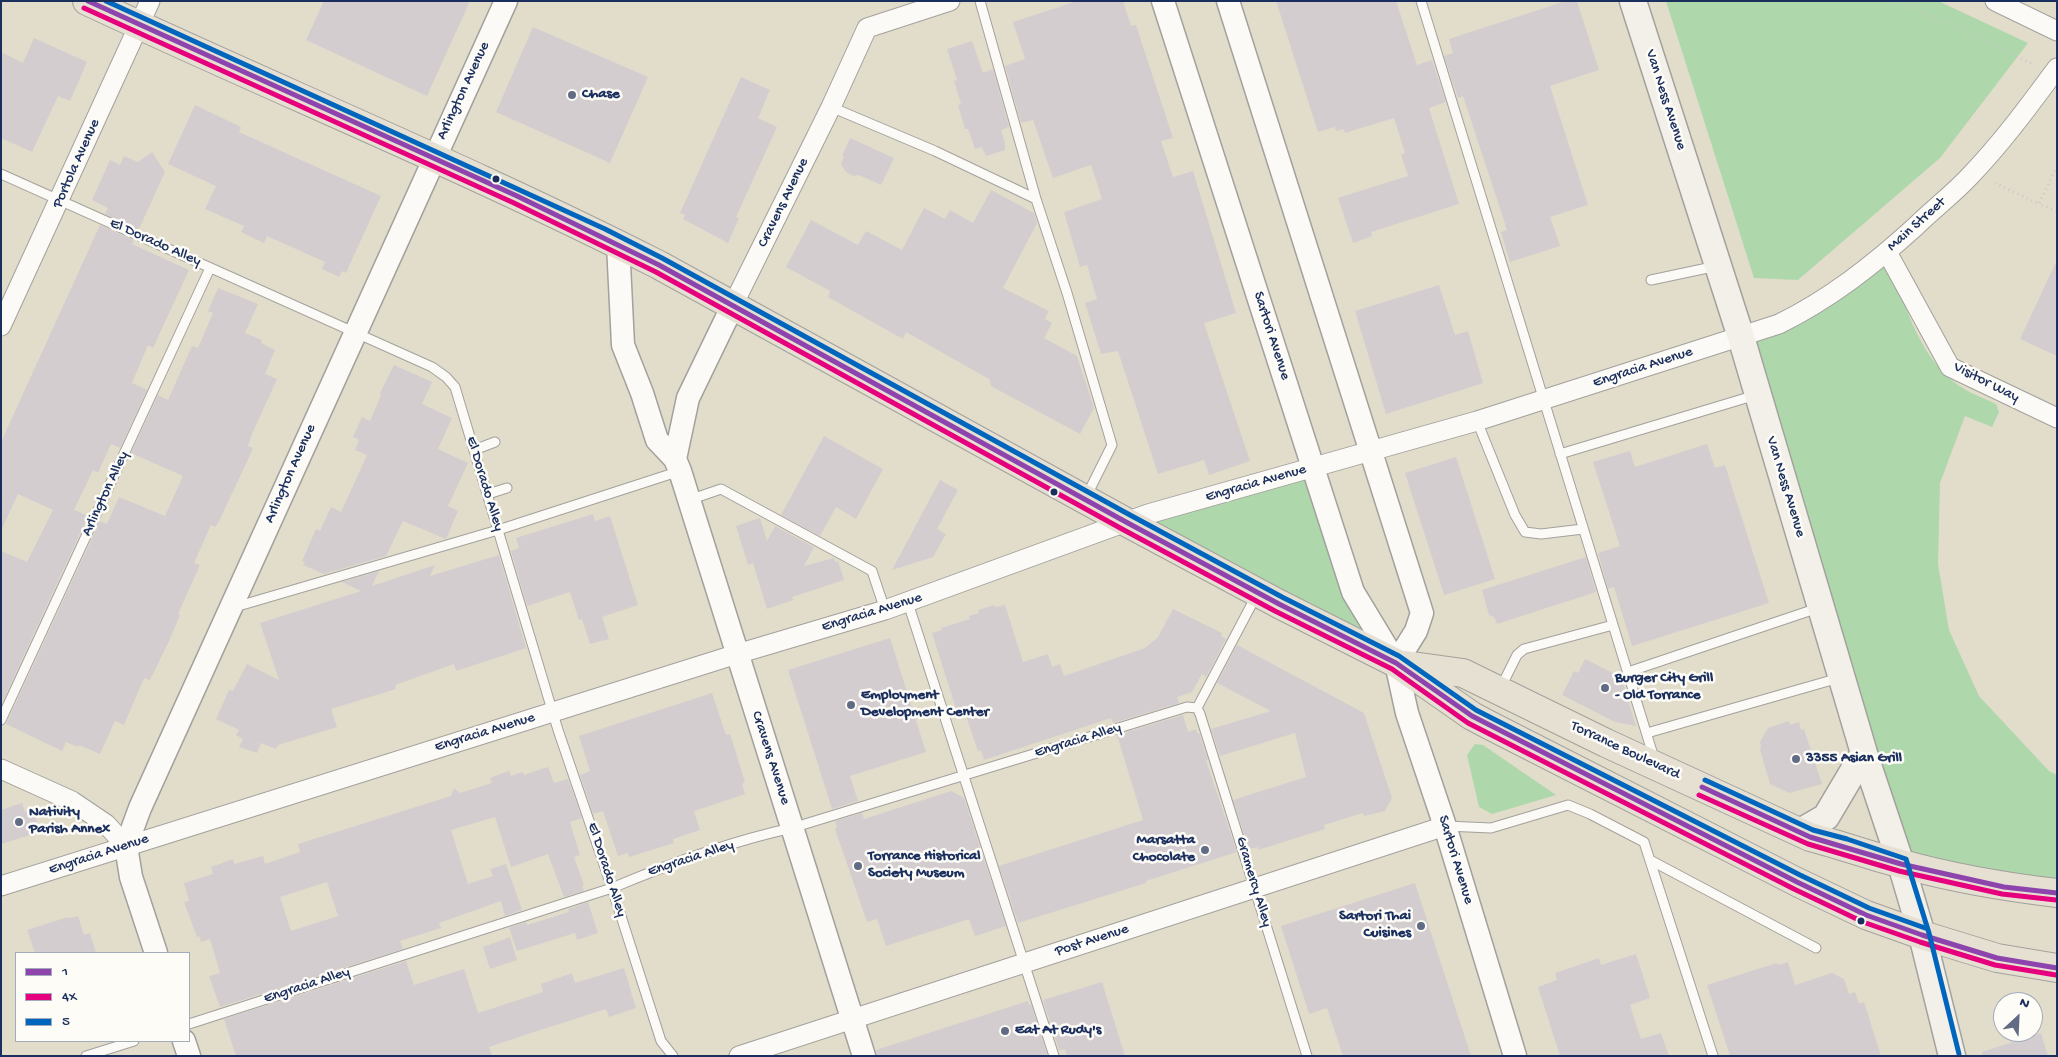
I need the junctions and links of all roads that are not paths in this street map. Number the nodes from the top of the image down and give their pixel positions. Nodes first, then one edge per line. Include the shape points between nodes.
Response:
1 (87, 1) edge
2 (150, 1) edge
3 (506, 1) edge
4 (950, 1) edge
5 (980, 1) edge
6 (1163, 1) edge
7 (1228, 1) edge
8 (1420, 1) edge
9 (1633, 1) edge
10 (1995, 1) edge
11 (139, 26) junction
12 (2057, 31) edge
13 (2055, 71) edge
14 (831, 107) junction
15 (433, 158) junction
16 (1, 174) edge
17 (1036, 199) junction
18 (60, 201) junction
19 (618, 244) junction
20 (1887, 252) junction
21 (1718, 266) junction
22 (210, 268) junction
23 (1651, 280) dead end
24 (733, 305) junction
25 (1, 326) edge
26 (355, 332) junction
27 (1741, 337) junction
28 (1758, 394) junction
29 (1543, 400) junction
30 (2057, 418) edge
31 (1478, 421) junction
32 (495, 442) dead end
33 (474, 450) junction
34 (1370, 450) junction
35 (1560, 454) junction
36 (678, 465) junction
37 (1314, 468) junction
38 (507, 488) dead end
39 (488, 494) junction
40 (1085, 499) junction
41 (689, 501) junction
42 (1126, 522) junction
43 (1583, 529) junction
44 (498, 530) junction
45 (1258, 592) junction
46 (908, 603) junction
47 (1821, 607) junction
48 (230, 608) junction
49 (885, 610) junction
50 (1613, 625) junction
51 (737, 654) junction
52 (1396, 663) junction
53 (1628, 672) junction
54 (1842, 677) junction
55 (1499, 691) junction
56 (1197, 708) junction
57 (554, 712) junction
58 (1, 720) edge
59 (1646, 733) junction
60 (1864, 753) junction
61 (1657, 767) junction
62 (1, 769) edge
63 (962, 776) junction
64 (1445, 826) junction
65 (792, 828) junction
66 (1800, 832) junction
67 (126, 846) junction
68 (1650, 860) junction
69 (1901, 864) junction
70 (1, 886) edge
71 (612, 888) junction
72 (1255, 888) junction
73 (2057, 893) edge
74 (1922, 935) junction
75 (1816, 948) dead end
76 (156, 952) edge
77 (1024, 963) junction
78 (2057, 968) edge
79 (852, 1019) junction
80 (190, 1024) edge
81 (131, 1042) edge
82 (184, 1042) edge
83 (86, 1056) edge
84 (189, 1056) edge
85 (673, 1056) edge
86 (739, 1056) edge
87 (864, 1056) edge
88 (1054, 1056) edge
89 (1307, 1056) edge
90 (1515, 1056) edge
91 (1713, 1056) edge
92 (1952, 1056) edge

1 - 11 main road, Torrance Boulevard
2 - 11 street, Portola Avenue
3 - 15 street, Arlington Avenue
4 - 14 street, Cravens Avenue via 867,28
5 - 17 lane
6 - 37 street, Sartori Avenue
7 - 34 street
8 - 29 lane
9 - 21 main road, Van Ness Avenue
10 - 12 street
11 - 15 main road, Torrance Boulevard
11 - 18 street, Portola Avenue
13 - 20 street, Main Street via 2022,116 1968,178
14 - 17 lane
14 - 24 street, Cravens Avenue
15 - 19 main road, Torrance Boulevard
15 - 26 street, Arlington Avenue
16 - 18 lane, El Dorado Alley
17 - 40 lane via 1112,445
18 - 22 lane, El Dorado Alley
18 - 25 street, Portola Avenue
19 - 24 main road, Torrance Boulevard
19 - 36 street, Cravens Avenue via 623,345 657,440
20 - 27 street, Main Street via 1805,311
20 - 30 street, Visitor Way via 1950,367
21 - 23 lane
21 - 27 main road, Van Ness Avenue
22 - 26 lane, El Dorado Alley
22 - 58 lane, Arlington Alley
24 - 36 street, Cravens Avenue via 688,398
24 - 40 main road, Torrance Boulevard
26 - 33 lane, El Dorado Alley via 432,367 446,377 455,387
26 - 48 street, Arlington Avenue
27 - 28 main road, Van Ness Avenue
27 - 29 street, Engracia Avenue
28 - 35 lane
28 - 47 main road, Van Ness Avenue
29 - 31 street, Engracia Avenue
29 - 35 lane
31 - 34 street, Engracia Avenue
31 - 43 lane via 1525,532 1541,534
32 - 33 lane
33 - 39 lane, El Dorado Alley
34 - 37 street, Engracia Avenue
34 - 52 street via 1422,613 1416,631
35 - 43 lane
36 - 41 street, Cravens Avenue
36 - 44 lane
37 - 42 street, Engracia Avenue
37 - 52 street, Sartori Avenue via 1353,592
38 - 39 lane
39 - 44 lane, El Dorado Alley
40 - 42 main road, Torrance Boulevard
41 - 49 lane via 722,489 872,571
41 - 51 street, Cravens Avenue
42 - 45 main road, Torrance Boulevard
42 - 46 street, Engracia Avenue
43 - 50 lane
44 - 48 lane
44 - 57 lane, El Dorado Alley
45 - 52 main road, Torrance Boulevard
45 - 56 lane
46 - 49 street, Engracia Avenue
46 - 63 lane
47 - 53 lane
47 - 54 main road, Van Ness Avenue
48 - 67 street, Arlington Avenue
49 - 51 street, Engracia Avenue
50 - 53 lane
50 - 55 lane via 1524,649 1517,655
51 - 57 street, Engracia Avenue
51 - 65 street, Cravens Avenue
52 - 55 main road, Torrance Boulevard via 1463,674
52 - 64 street, Sartori Avenue via 1407,713
52 - 74 main road, Torrance Boulevard via 1489,725 1797,882 1866,915
53 - 59 lane
54 - 59 lane
54 - 60 main road, Van Ness Avenue
55 - 61 main road, Torrance Boulevard
56 - 63 lane, Engracia Alley via 1187,707
56 - 72 lane, Gramercy Alley
57 - 67 street, Engracia Avenue
57 - 71 lane, El Dorado Alley
59 - 61 lane
60 - 66 main road via 1826,817
60 - 69 main road, Van Ness Avenue
61 - 66 main road, Torrance Boulevard
62 - 67 street via 72,801 106,824
63 - 65 lane, Engracia Alley
63 - 77 lane
64 - 68 lane via 1491,828 1568,805 1644,842
64 - 72 street, Post Avenue
64 - 90 street, Sartori Avenue
65 - 71 lane, Engracia Alley via 653,870
65 - 79 street, Cravens Avenue
66 - 69 main road, Torrance Boulevard
67 - 70 street, Engracia Avenue
67 - 76 street, Arlington Avenue via 131,878
68 - 75 lane
68 - 91 lane
69 - 73 main road, Torrance Boulevard via 2004,887
69 - 74 main road, Van Ness Avenue
71 - 80 lane, Engracia Alley
71 - 85 lane, El Dorado Alley via 661,1041
72 - 77 street, Post Avenue
72 - 89 lane, Gramercy Alley
74 - 78 main road, Torrance Boulevard via 1997,958
74 - 92 main road, Van Ness Avenue
77 - 79 street, Post Avenue
77 - 88 lane
79 - 86 street, Post Avenue
79 - 87 street, Cravens Avenue
81 - 83 lane
82 - 84 street

